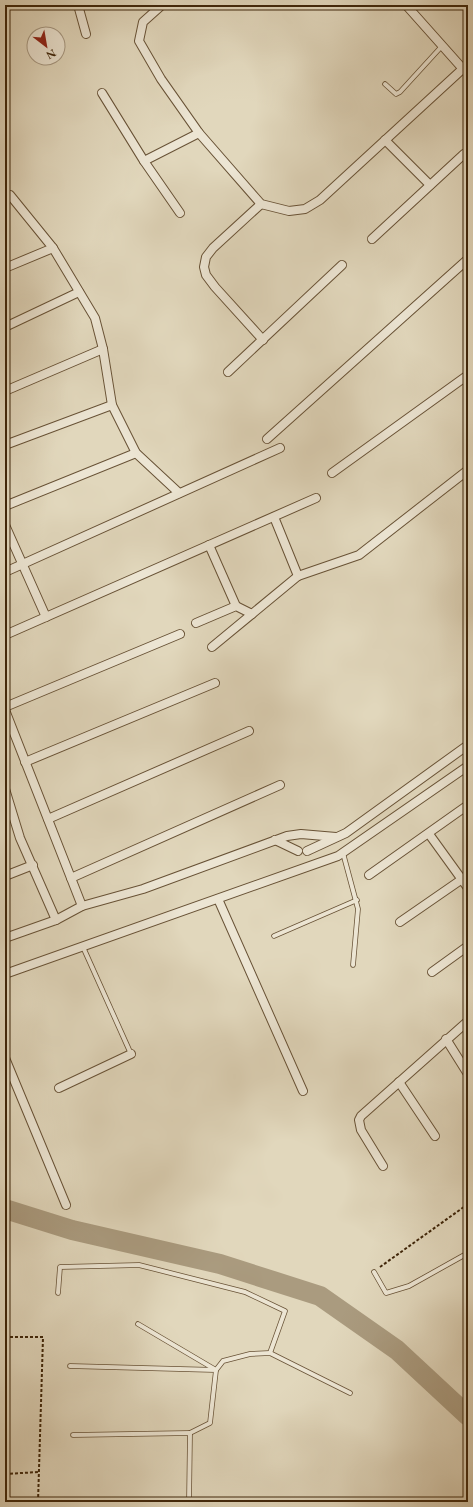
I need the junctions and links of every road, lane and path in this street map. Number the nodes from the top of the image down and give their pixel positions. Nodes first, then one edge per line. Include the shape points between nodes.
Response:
1 (78, 5) edge
2 (161, 5) edge
3 (406, 5) edge
4 (86, 34) dead end
5 (442, 46) junction
6 (466, 66) edge
7 (385, 84) dead end
8 (102, 93) dead end
9 (199, 133) junction
10 (385, 140) junction
11 (464, 154) dead end
12 (144, 161) junction
13 (430, 185) junction
14 (10, 195) dead end
15 (261, 204) junction
16 (180, 213) dead end
17 (372, 238) dead end
18 (53, 248) junction
19 (468, 258) edge
20 (342, 265) dead end
21 (5, 268) edge
22 (79, 292) junction
23 (5, 327) edge
24 (263, 340) junction
25 (103, 349) junction
26 (228, 372) dead end
27 (468, 375) edge
28 (5, 391) edge
29 (112, 404) junction
30 (267, 439) dead end
31 (5, 445) edge
32 (280, 448) dead end
33 (136, 453) junction
34 (468, 470) edge
35 (332, 473) dead end
36 (179, 493) junction
37 (316, 498) dead end
38 (5, 506) edge
39 (274, 517) junction
40 (5, 526) edge
41 (209, 545) junction
42 (22, 564) junction
43 (5, 572) edge
44 (298, 576) junction
45 (236, 606) junction
46 (252, 614) junction
47 (46, 617) junction
48 (196, 622) dead end
49 (180, 634) dead end
50 (5, 635) edge
51 (212, 647) dead end
52 (214, 683) dead end
53 (5, 707) edge
54 (5, 710) edge
55 (248, 731) dead end
56 (468, 745) edge
57 (25, 762) junction
58 (468, 766) edge
59 (280, 785) dead end
60 (5, 789) edge
61 (468, 805) edge
62 (8, 812) edge
63 (48, 819) junction
64 (428, 834) junction
65 (336, 837) junction
66 (275, 840) junction
67 (298, 850) dead end
68 (307, 851) dead end
69 (343, 853) junction
70 (33, 866) junction
71 (369, 875) dead end
72 (5, 876) edge
73 (465, 877) edge
74 (71, 878) junction
75 (468, 888) edge
76 (218, 899) junction
77 (357, 900) junction
78 (82, 906) junction
79 (56, 920) junction
80 (400, 922) dead end
81 (274, 936) dead end
82 (5, 938) edge
83 (468, 946) edge
84 (83, 947) junction
85 (353, 965) dead end
86 (432, 972) dead end
87 (5, 974) edge
88 (468, 1021) edge
89 (446, 1039) junction
90 (131, 1054) joint
91 (5, 1058) edge
92 (468, 1074) edge
93 (399, 1082) junction
94 (59, 1088) dead end
95 (303, 1091) dead end
96 (434, 1136) dead end
97 (384, 1166) dead end
98 (468, 1204) edge
99 (66, 1205) dead end
100 (468, 1253) edge
101 (374, 1272) joint
102 (58, 1293) dead end
103 (138, 1324) dead end
104 (5, 1337) edge
105 (270, 1353) junction
106 (70, 1366) dead end
107 (216, 1370) junction
108 (350, 1393) dead end
109 (190, 1433) junction
110 (73, 1435) dead end
111 (39, 1472) junction
112 (5, 1474) edge
113 (38, 1502) edge
114 (189, 1502) edge

1 - 4 street
2 - 9 street via 143,22 138,41
3 - 5 street
5 - 6 street
5 - 7 lane via 400,92 393,93
6 - 10 street
8 - 12 street
9 - 12 street
9 - 15 street
10 - 13 street
10 - 15 street via 320,200 305,208 289,211
11 - 13 street
12 - 16 street
13 - 17 street
14 - 18 street
15 - 24 street via 213,248 206,257 204,267 206,275 215,287
18 - 21 street
18 - 22 street
19 - 30 street
20 - 24 street
22 - 23 street
22 - 25 street via 95,318
24 - 26 street
25 - 28 street
25 - 29 street
27 - 35 street
29 - 31 street
29 - 33 street
32 - 36 street
33 - 36 street
33 - 38 street
34 - 44 street via 359,555
36 - 42 street
37 - 39 street
39 - 41 street
39 - 44 street
40 - 42 street
41 - 45 street
41 - 47 street
42 - 43 street
42 - 47 street
44 - 46 street
45 - 46 street
45 - 48 street
46 - 51 street
47 - 50 street
49 - 53 street
52 - 57 street
54 - 57 street
55 - 63 street
56 - 65 street via 346,833
57 - 63 street
58 - 69 street
59 - 74 street
60 - 62 street
61 - 64 street
62 - 70 street
63 - 74 street
64 - 71 street
64 - 73 street
65 - 66 street via 301,834
65 - 68 street
66 - 67 street
66 - 78 street via 143,889
69 - 76 street
69 - 77 lane
70 - 72 street
70 - 79 street
73 - 75 street
73 - 80 street
74 - 78 street
76 - 84 street
76 - 95 street
77 - 81 lane
77 - 85 lane
78 - 79 street
79 - 82 street
83 - 86 street
84 - 87 street
84 - 90 lane
88 - 89 street
89 - 92 street
89 - 93 street
90 - 94 street
91 - 99 street
93 - 96 street
93 - 97 street via 359,1120 361,1130
98 - 101 path
100 - 101 lane via 409,1286 386,1293
102 - 105 lane via 60,1267 140,1265 245,1292 285,1311
103 - 107 lane
104 - 111 path via 43,1337
105 - 107 lane via 250,1354 223,1361
105 - 108 lane
106 - 107 lane
107 - 109 lane via 210,1423
109 - 110 lane
109 - 114 lane
111 - 112 path
111 - 113 path

